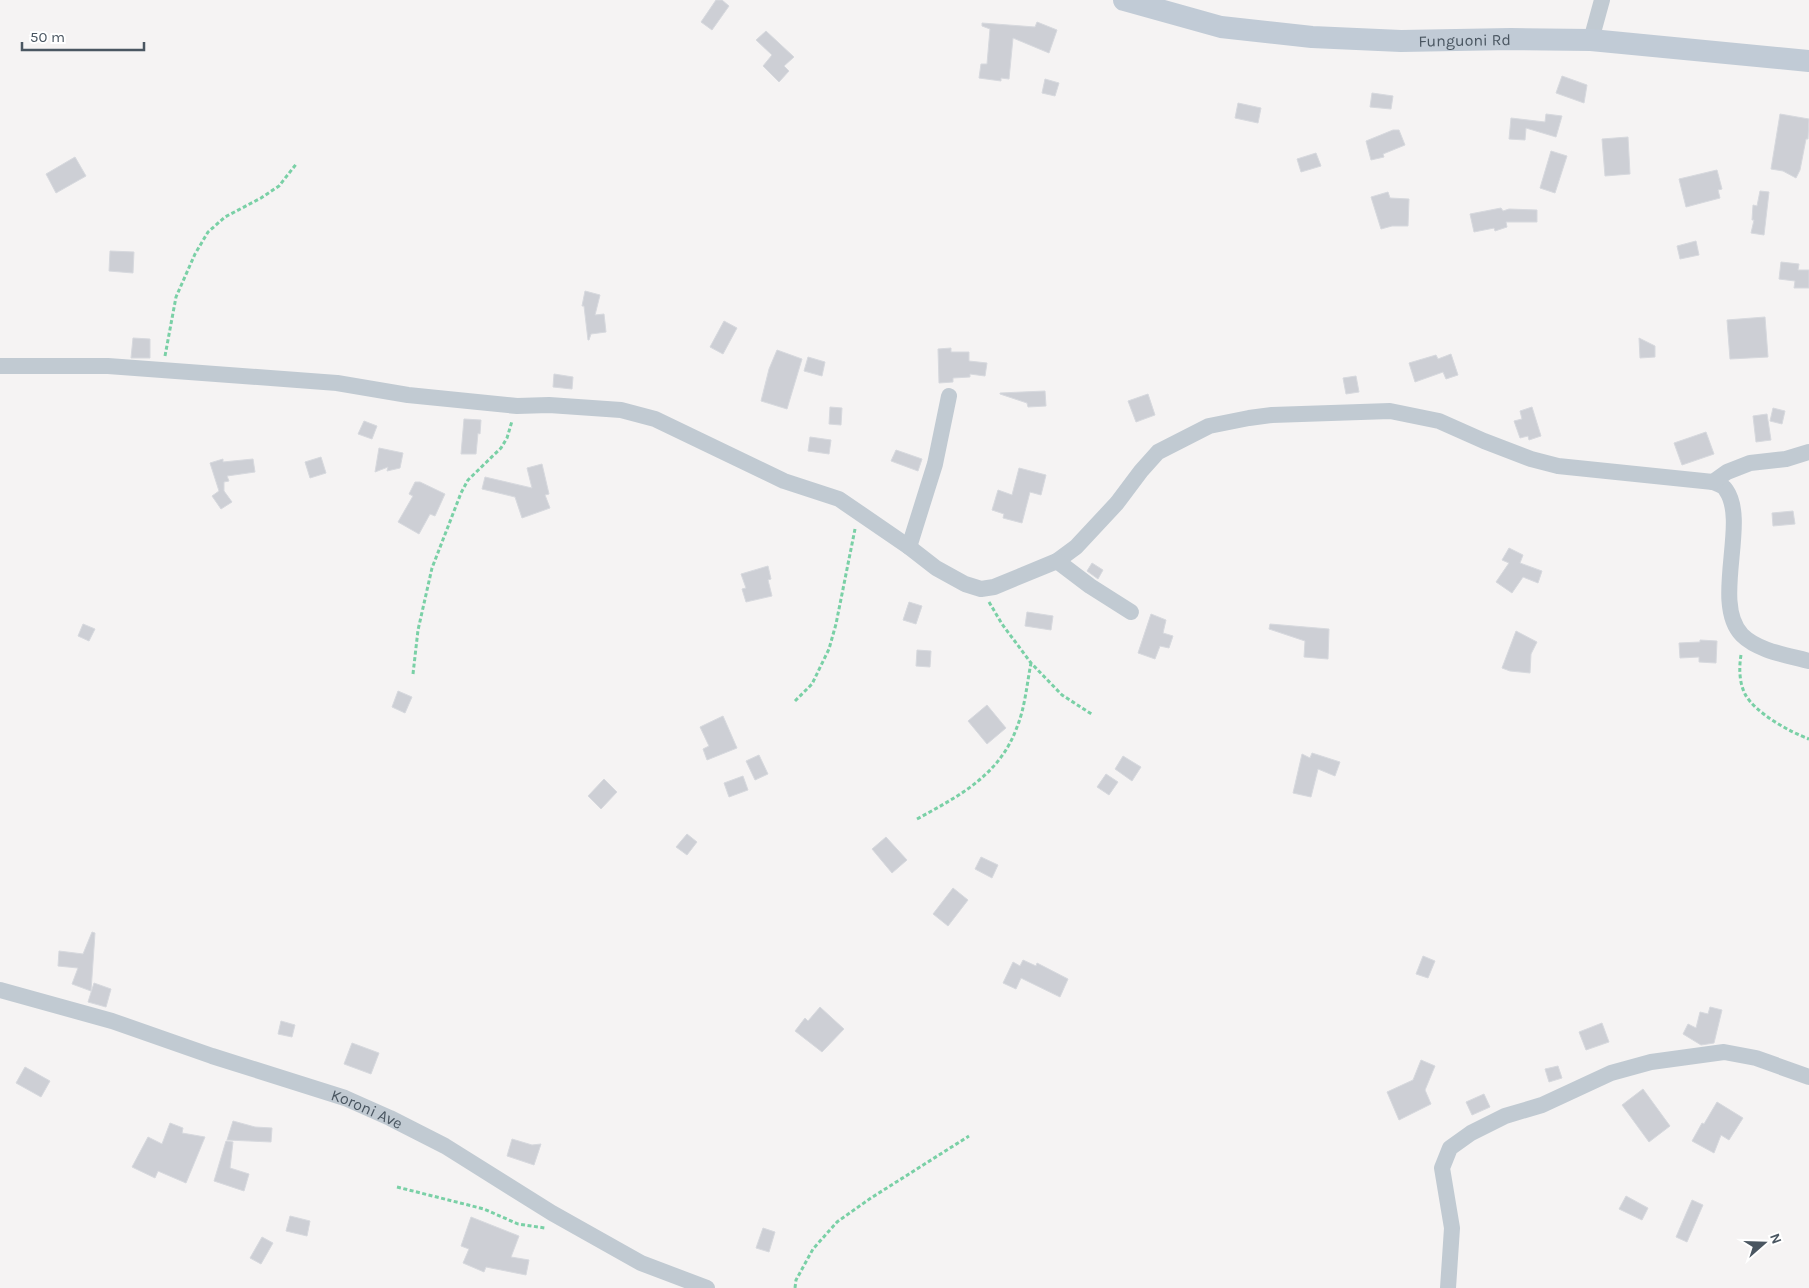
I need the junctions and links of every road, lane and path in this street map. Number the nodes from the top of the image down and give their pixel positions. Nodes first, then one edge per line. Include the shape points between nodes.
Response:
1 (1124, 0) edge
2 (1602, 0) edge
3 (1591, 40) junction
4 (1809, 61) edge
5 (297, 163) dead end
6 (0, 366) edge
7 (162, 371) junction
8 (949, 396) dead end
9 (517, 406) junction
10 (1809, 452) edge
11 (1714, 482) junction
12 (858, 511) junction
13 (909, 547) junction
14 (1057, 561) junction
15 (981, 589) junction
16 (1131, 612) dead end
17 (1744, 637) junction
18 (1809, 661) edge
19 (1031, 663) junction
20 (413, 674) dead end
21 (795, 701) dead end
22 (1093, 716) dead end
23 (1809, 740) edge
24 (917, 819) dead end
25 (0, 990) edge
26 (1809, 1077) edge
27 (969, 1136) dead end
28 (396, 1187) dead end
29 (573, 1225) junction
30 (707, 1288) edge
31 (795, 1288) edge
32 (1448, 1288) edge

1 - 3 street, Funguoni Rd via 1221,27 1312,37 1401,41
2 - 3 street
3 - 4 street, Funguoni Rd
5 - 7 path via 279,186 225,217 208,232 176,297
6 - 7 street via 108,366
7 - 9 street via 337,383 408,395
8 - 13 street via 935,464
9 - 12 street via 621,410 654,419 784,481 839,499
9 - 20 path via 501,448 468,480 460,493 432,568 418,630
10 - 11 street via 1786,459 1750,463
11 - 14 street via 1558,466 1531,459 1439,421 1390,411 1265,416 1209,426 1158,452 1090,534
11 - 17 street via 1726,488 1733,504 1730,608 1734,624
12 - 13 street
12 - 21 path via 829,649 812,684
13 - 15 street via 936,568
14 - 15 street via 994,587
14 - 16 street
15 - 19 path
17 - 18 street via 1780,654
17 - 23 path via 1739,666 1746,694 1774,721
19 - 22 path via 1062,695
19 - 24 path via 1018,726 1008,748 992,768 964,792
25 - 29 street, Koroni Ave via 112,1021 345,1098 445,1146
26 - 32 street via 1756,1058 1724,1052 1660,1060 1611,1073 1471,1133 1450,1148 1442,1168 1452,1228
27 - 31 path via 837,1222 813,1249
28 - 29 path via 484,1209 518,1224 547,1229
29 - 30 street, Koroni Ave via 641,1263

